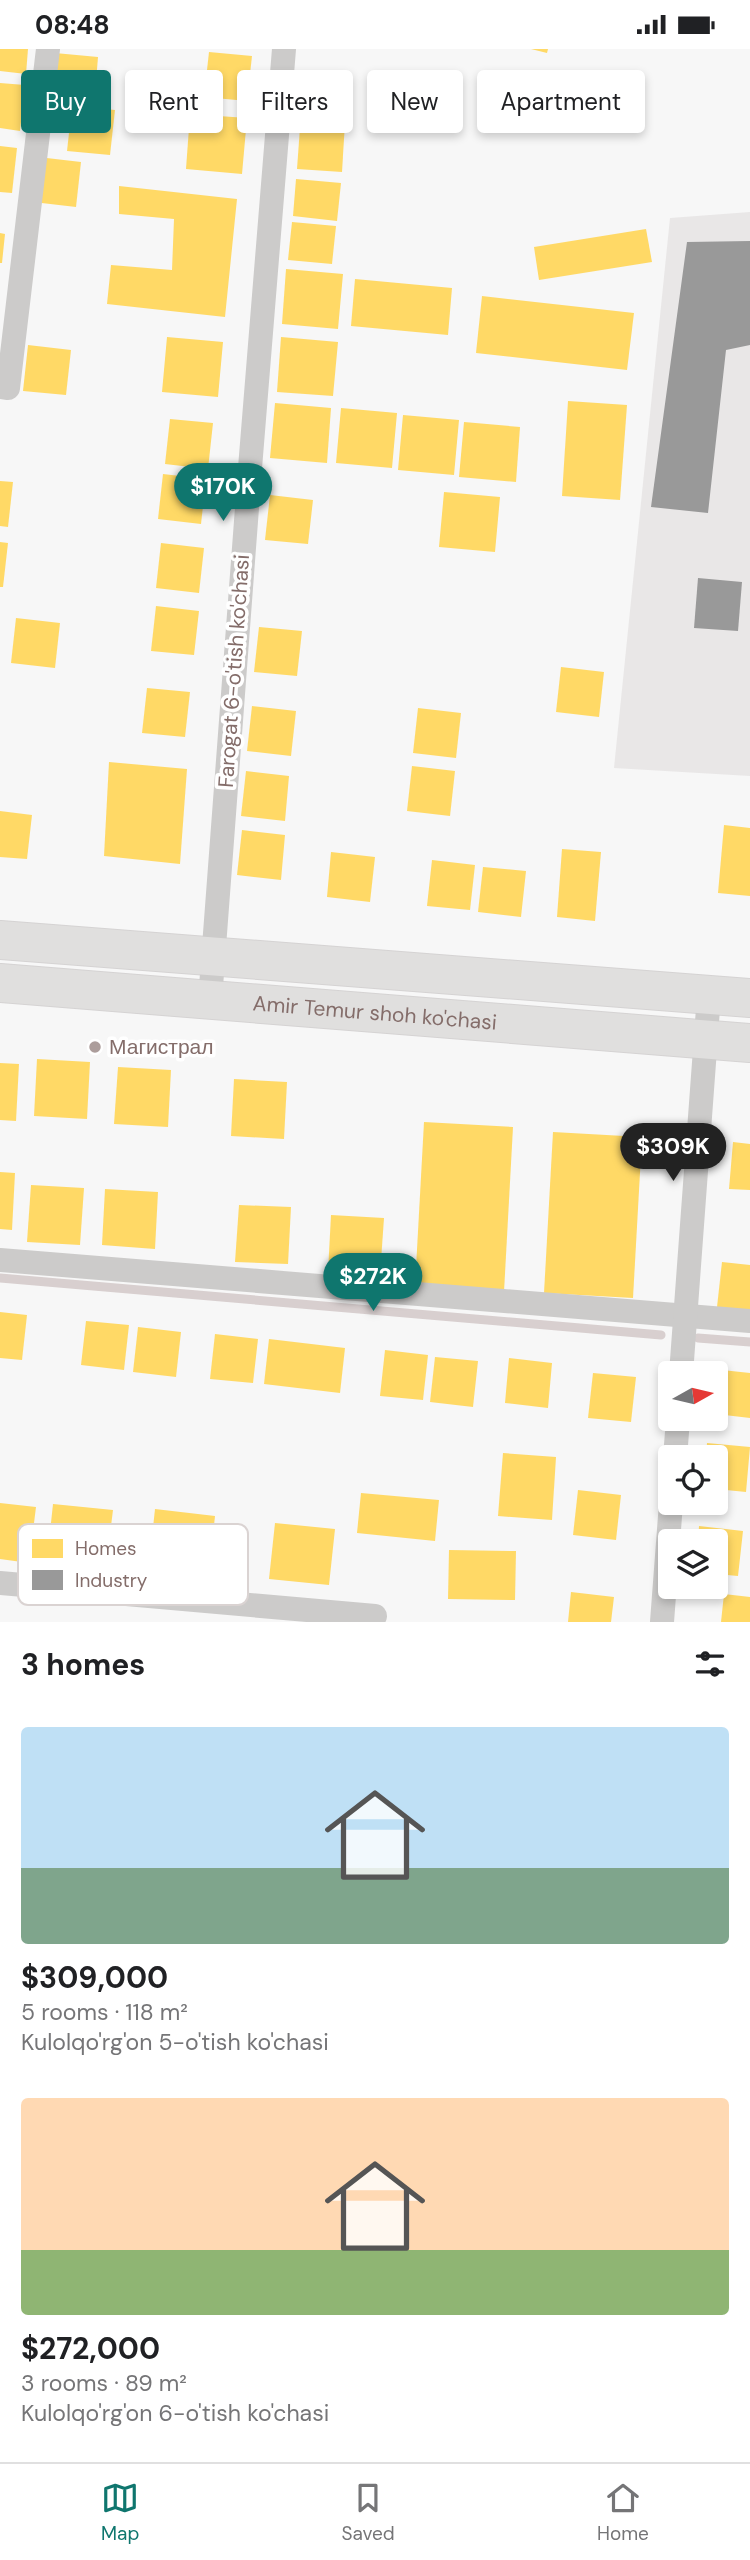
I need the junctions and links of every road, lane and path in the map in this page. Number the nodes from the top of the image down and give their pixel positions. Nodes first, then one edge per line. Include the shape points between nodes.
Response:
1 (48, 49) edge
2 (284, 49) edge
3 (0, 387) edge
4 (0, 940) edge
5 (213, 956) junction
6 (0, 983) edge
7 (709, 995) junction
8 (750, 998) edge
9 (210, 1000) junction
10 (706, 1039) junction
11 (750, 1043) edge
12 (0, 1260) edge
13 (686, 1317) junction
14 (750, 1321) edge
15 (682, 1361) edge
16 (670, 1515) edge
17 (0, 1583) edge
18 (18, 1585) edge
19 (248, 1605) edge
20 (375, 1616) dead end
21 (662, 1622) edge

1 - 3 street via 8,388
2 - 5 street, Farogat 6-o'tish ko'chasi
4 - 5 main road, Amir Temur shoh ko'chasi
5 - 7 main road, Amir Temur shoh ko'chasi
5 - 9 street, Farogat 6-o'tish ko'chasi
6 - 9 main road, Amir Temur shoh ko'chasi
7 - 8 main road, Amir Temur shoh ko'chasi
7 - 10 street
9 - 10 main road, Amir Temur shoh ko'chasi
10 - 11 main road, Amir Temur shoh ko'chasi
10 - 13 street
12 - 13 street
13 - 14 street
13 - 15 street
16 - 21 street
17 - 18 street
19 - 20 street

